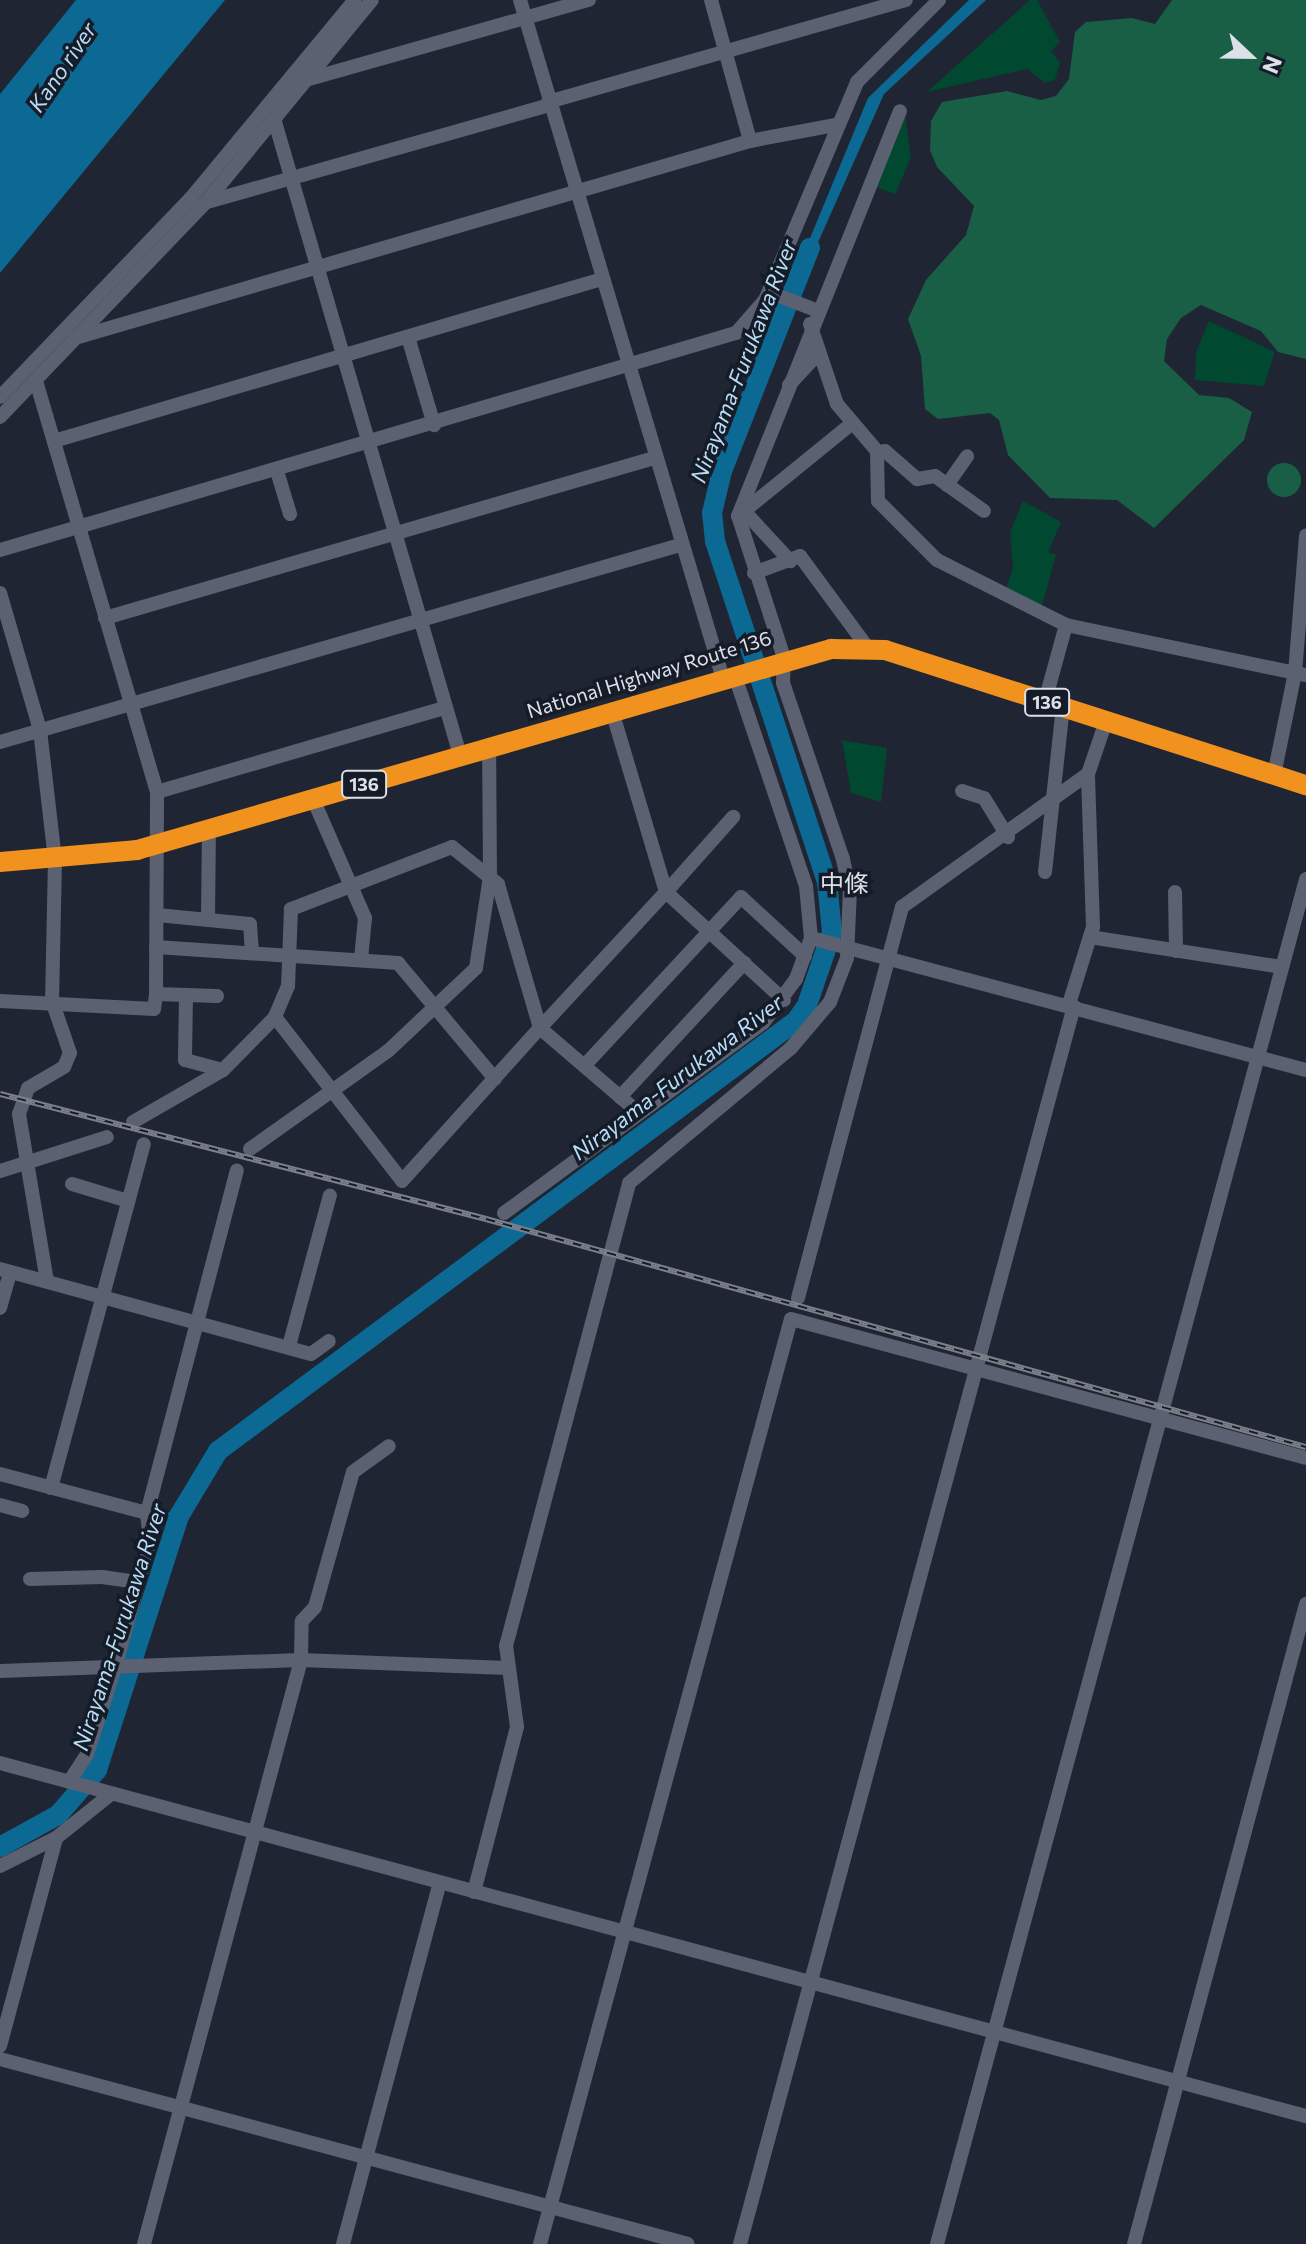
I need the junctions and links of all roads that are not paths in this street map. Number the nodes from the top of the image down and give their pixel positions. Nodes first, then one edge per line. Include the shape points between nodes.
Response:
1 (355, 0) edge
2 (372, 0) edge
3 (520, 0) edge
4 (589, 0) edge
5 (711, 0) edge
6 (848, 0) edge
7 (906, 0) edge
8 (939, 0) edge
9 (852, 16) junction
10 (526, 19) junction
11 (724, 53) junction
12 (308, 79) junction
13 (549, 104) junction
14 (900, 111) dead end
15 (275, 122) junction
16 (835, 125) junction
17 (750, 141) junction
18 (292, 179) junction
19 (578, 192) junction
20 (206, 202) junction
21 (318, 269) junction
22 (602, 279) junction
23 (769, 292) junction
24 (812, 314) junction
25 (408, 337) junction
26 (75, 338) junction
27 (817, 355) junction
28 (342, 357) junction
29 (629, 368) junction
30 (36, 380) junction
31 (783, 391) junction
32 (0, 397) edge
33 (0, 417) edge
34 (434, 425) junction
35 (850, 425) junction
36 (54, 441) junction
37 (368, 445) junction
38 (877, 453) junction
39 (967, 456) dead end
40 (654, 458) junction
41 (277, 471) junction
42 (947, 485) junction
43 (984, 511) dead end
44 (290, 514) dead end
45 (742, 514) junction
46 (79, 528) junction
47 (394, 533) junction
48 (1306, 535) edge
49 (680, 545) junction
50 (0, 550) edge
51 (790, 561) junction
52 (754, 573) junction
53 (0, 593) edge
54 (105, 618) junction
55 (420, 621) junction
56 (1066, 625) junction
57 (867, 647) junction
58 (779, 661) junction
59 (1300, 674) edge
60 (734, 676) junction
61 (1054, 704) junction
62 (131, 705) junction
63 (445, 708) junction
64 (612, 711) junction
65 (1106, 721) junction
66 (40, 730) junction
67 (0, 742) edge
68 (489, 747) junction
69 (460, 755) junction
70 (1088, 774) junction
71 (1274, 775) junction
72 (1306, 785) edge
73 (962, 791) dead end
74 (157, 792) junction
75 (313, 799) junction
76 (1050, 799) junction
77 (733, 817) dead end
78 (209, 829) junction
79 (1008, 837) junction
80 (158, 844) junction
81 (55, 859) junction
82 (0, 862) edge
83 (1045, 872) dead end
84 (490, 876) junction
85 (1306, 879) edge
86 (354, 889) junction
87 (666, 892) junction
88 (1175, 892) dead end
89 (157, 915) junction
90 (208, 919) junction
91 (709, 931) junction
92 (1090, 937) junction
93 (812, 938) junction
94 (847, 945) junction
95 (156, 947) junction
96 (1176, 951) junction
97 (252, 952) junction
98 (291, 955) junction
99 (805, 956) junction
100 (889, 956) junction
101 (361, 959) junction
102 (744, 963) junction
103 (1281, 967) junction
104 (156, 994) junction
105 (186, 995) junction
106 (217, 996) dead end
107 (784, 1000) junction
108 (0, 1001) edge
109 (52, 1001) junction
110 (1072, 1005) junction
111 (434, 1007) junction
112 (275, 1017) junction
113 (540, 1028) junction
114 (1257, 1056) junction
115 (585, 1065) junction
116 (223, 1070) junction
117 (1306, 1070) edge
118 (495, 1079) junction
119 (331, 1090) junction
120 (620, 1097) junction
121 (639, 1113) junction
122 (133, 1122) dead end
123 (107, 1137) dead end
124 (144, 1144) dead end
125 (250, 1149) dead end
126 (25, 1166) junction
127 (0, 1171) edge
128 (237, 1171) dead end
129 (72, 1184) dead end
130 (330, 1195) dead end
131 (128, 1201) junction
132 (504, 1213) dead end
133 (5, 1270) edge
134 (47, 1281) junction
135 (102, 1296) junction
136 (798, 1298) dead end
137 (0, 1308) edge
138 (196, 1321) junction
139 (329, 1341) dead end
140 (289, 1346) junction
141 (975, 1367) junction
142 (1160, 1418) junction
143 (389, 1446) dead end
144 (1306, 1458) edge
145 (0, 1474) edge
146 (51, 1488) junction
147 (0, 1505) edge
148 (22, 1511) dead end
149 (147, 1513) junction
150 (30, 1579) dead end
151 (137, 1582) junction
152 (1306, 1604) edge
153 (301, 1660) junction
154 (118, 1665) junction
155 (507, 1668) junction
156 (0, 1671) edge
157 (0, 1763) edge
158 (72, 1782) junction
159 (108, 1793) junction
160 (256, 1834) junction
161 (56, 1838) junction
162 (0, 1866) edge
163 (440, 1883) junction
164 (474, 1892) junction
165 (623, 1933) junction
166 (809, 1982) junction
167 (995, 2033) junction
168 (0, 2046) edge
169 (0, 2059) edge
170 (1177, 2082) junction
171 (181, 2107) junction
172 (1306, 2116) edge
173 (366, 2158) junction
174 (549, 2207) junction
175 (144, 2244) edge
176 (343, 2244) edge
177 (540, 2244) edge
178 (688, 2244) edge
179 (740, 2244) edge
180 (937, 2244) edge
181 (1134, 2244) edge

1 - 32 street via 191,198
2 - 12 street
3 - 10 street
4 - 10 street
5 - 11 street
6 - 9 street
7 - 9 street
8 - 16 street via 867,70
9 - 11 street
10 - 12 street
10 - 13 street
11 - 13 street
11 - 17 street
12 - 15 street
13 - 18 street
13 - 19 street
14 - 24 street
15 - 18 street
15 - 20 street
16 - 17 street
16 - 23 street
17 - 19 street
18 - 20 street
18 - 21 street
19 - 21 street
19 - 22 street
20 - 26 street
21 - 26 street
21 - 28 street
22 - 25 street
22 - 29 street
23 - 24 street
23 - 29 street via 736,333
24 - 27 street
24 - 31 street
25 - 28 street
25 - 34 street
26 - 30 street
27 - 31 street
27 - 35 street
28 - 36 street
28 - 37 street
29 - 34 street
29 - 40 street
30 - 33 street
30 - 36 street
31 - 45 street
34 - 37 street
35 - 38 street
35 - 45 street
36 - 46 street
37 - 41 street
37 - 47 street
38 - 42 street via 885,451 917,479 932,475
38 - 56 street via 875,495 900,528 951,569
39 - 42 street
40 - 47 street
40 - 49 street
41 - 44 street
41 - 46 street
42 - 43 street
45 - 51 street
45 - 52 street
46 - 50 street
46 - 54 street
47 - 54 street
47 - 55 street
48 - 59 street
49 - 55 street
49 - 60 street
51 - 52 street
51 - 57 street via 800,556
52 - 58 street
53 - 66 street
54 - 62 street
55 - 62 street
55 - 63 street
56 - 59 street
56 - 61 street
57 - 58 highway, National Highway Route 136 / 136
57 - 61 highway, National Highway Route 136 / 136
58 - 60 highway, National Highway Route 136 / 136
58 - 94 street via 850,890
59 - 71 street
60 - 64 highway, National Highway Route 136 / 136
60 - 93 street via 806,886
61 - 65 highway, National Highway Route 136 / 136
61 - 76 street
62 - 66 street
62 - 74 street
63 - 69 street
63 - 74 street
64 - 68 highway, National Highway Route 136 / 136
64 - 87 street
65 - 70 street
65 - 71 highway, National Highway Route 136 / 136
66 - 67 street
66 - 81 street
68 - 69 highway, National Highway Route 136 / 136
68 - 84 street
69 - 75 highway, National Highway Route 136 / 136
70 - 76 street
70 - 92 street
71 - 72 highway, National Highway Route 136 / 136
73 - 79 street via 984,798
74 - 80 street
75 - 78 highway, National Highway Route 136 / 136
75 - 86 street
76 - 79 street
76 - 83 street
77 - 87 street
78 - 80 highway, National Highway Route 136 / 136
78 - 90 street
79 - 100 street via 902,907
80 - 81 highway, National Highway Route 136 / 136
80 - 89 street
81 - 82 highway, National Highway Route 136 / 136
81 - 109 street
84 - 86 street via 450,846
84 - 111 street via 476,968
84 - 113 street
85 - 103 street
86 - 98 street via 291,909
86 - 101 street via 366,922
87 - 91 street
87 - 113 street
88 - 96 street
89 - 90 street
89 - 95 street
90 - 97 street via 251,924
91 - 99 street via 741,897
91 - 102 street
91 - 115 street
92 - 96 street
92 - 110 street
93 - 94 street
93 - 99 street
94 - 100 street
94 - 155 street via 830,1002 812,1026 629,1183 506,1646
95 - 97 street
95 - 104 street
96 - 103 street
97 - 98 street
98 - 101 street
98 - 112 street via 287,993
99 - 107 street
100 - 110 street
100 - 136 street
101 - 111 street via 398,963
102 - 107 street
102 - 120 street
103 - 114 street
104 - 105 street
104 - 109 street via 154,1009
105 - 106 street
105 - 116 street via 185,1060
107 - 121 street via 763,1023
108 - 109 street
109 - 126 street via 69,1063 28,1088 22,1100 18,1125
110 - 114 street
110 - 141 street
111 - 118 street
111 - 119 street via 388,1051
112 - 116 street
112 - 119 street
113 - 115 street
113 - 118 street
114 - 117 street
114 - 142 street
115 - 120 street
116 - 122 street
118 - 119 street via 402,1181
119 - 125 street
120 - 121 street
121 - 132 street
123 - 126 street
124 - 131 street
126 - 127 street
126 - 134 street
128 - 138 street
129 - 131 street
130 - 140 street
131 - 135 street
133 - 134 street
133 - 137 street
134 - 135 street
135 - 138 street
135 - 146 street
138 - 140 street
138 - 149 street
139 - 140 street via 311,1354
141 - 142 street
141 - 165 street via 791,1319
141 - 166 street
142 - 144 street
142 - 167 street
143 - 153 street via 353,1472 315,1607 302,1621
145 - 146 street
146 - 149 street
147 - 148 street
149 - 151 street via 150,1539
150 - 151 street
151 - 154 street
152 - 170 street
153 - 154 street
153 - 155 street
153 - 160 street
154 - 156 street
154 - 158 street
155 - 164 street via 517,1727
157 - 158 street
158 - 159 street
159 - 160 street
159 - 161 street
160 - 163 street
160 - 171 street
161 - 162 street
161 - 168 street
163 - 164 street
163 - 173 street
164 - 165 street
165 - 166 street
165 - 174 street
166 - 167 street
166 - 179 street
167 - 170 street
167 - 180 street
169 - 171 street
170 - 172 street
170 - 181 street
171 - 173 street
171 - 175 street
173 - 174 street
173 - 176 street
174 - 177 street
174 - 178 street

